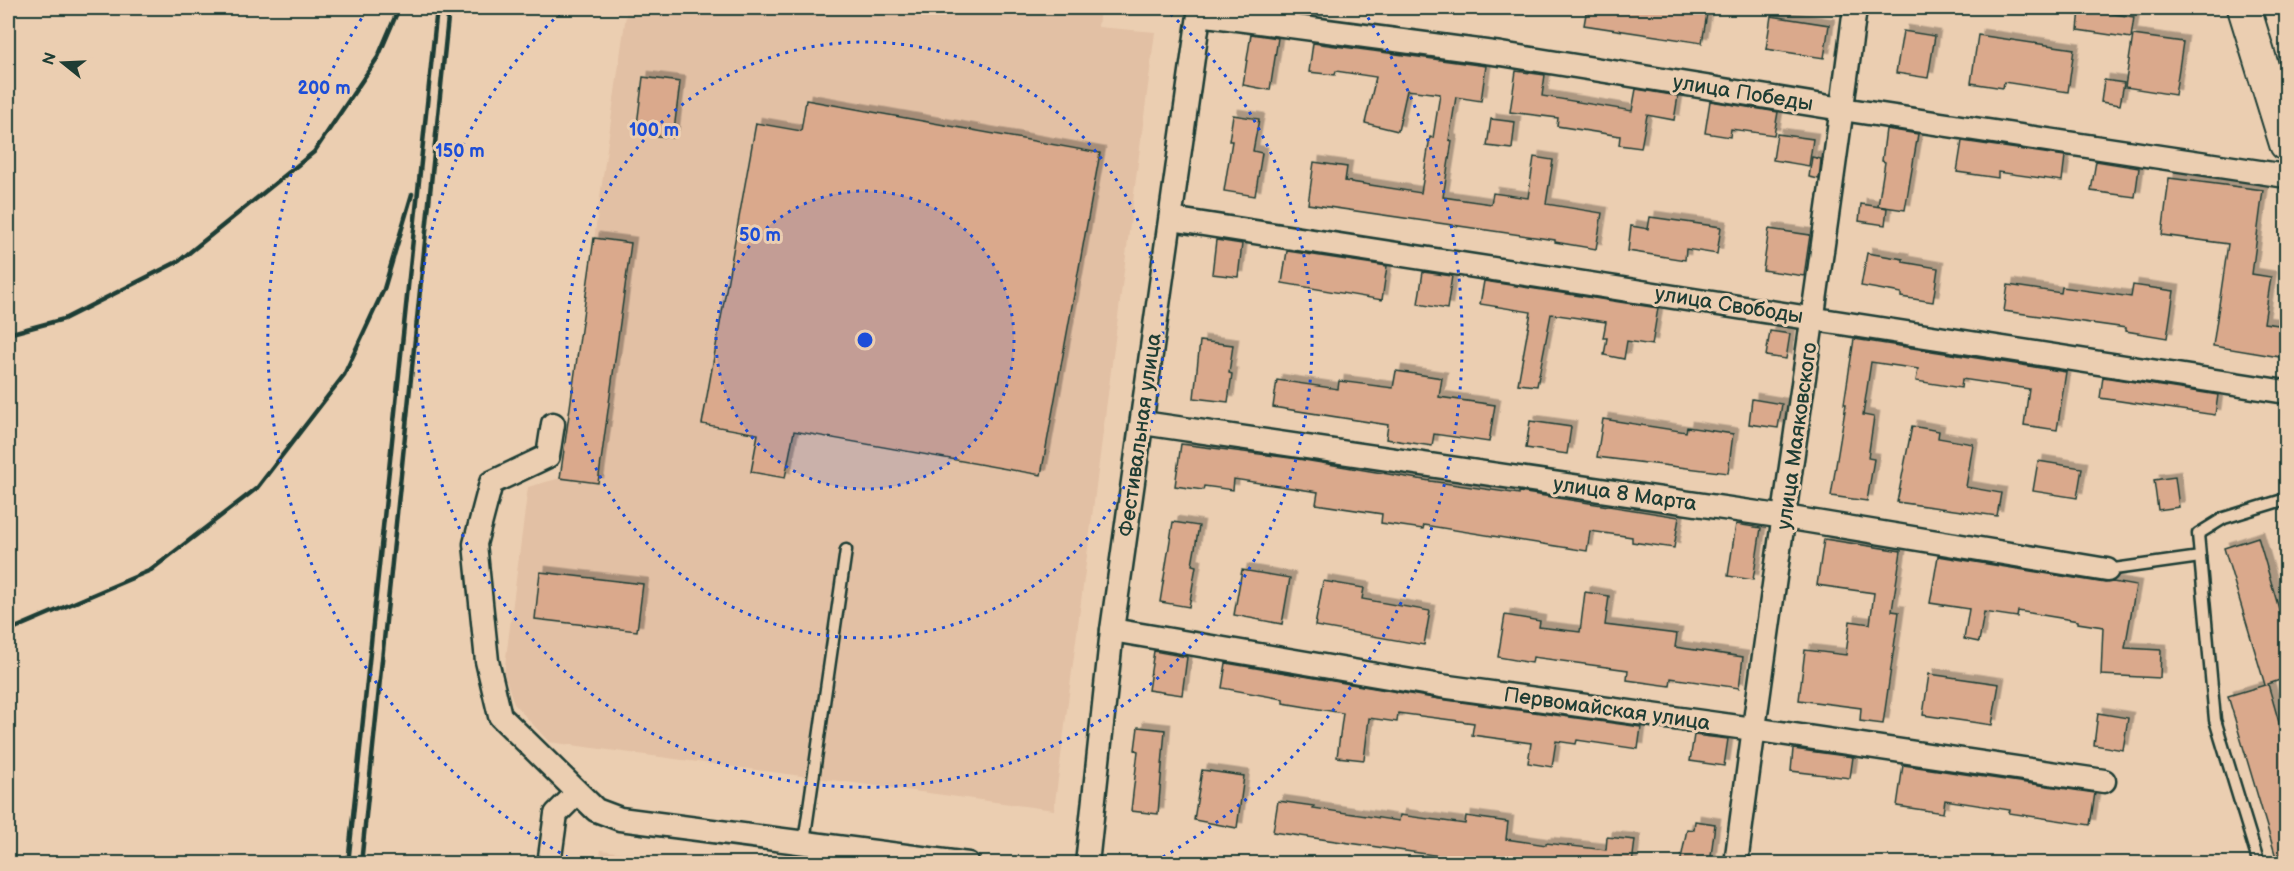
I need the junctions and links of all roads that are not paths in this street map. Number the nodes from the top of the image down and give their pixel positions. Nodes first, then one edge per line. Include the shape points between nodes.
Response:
1 (1855, 8) edge
2 (2244, 8) edge
3 (1200, 11) edge
4 (1842, 109) junction
5 (2286, 144) edge
6 (2286, 176) edge
7 (1171, 219) junction
8 (1814, 319) junction
9 (2286, 392) edge
10 (1143, 423) junction
11 (553, 424) dead end
12 (2286, 499) edge
13 (1785, 517) junction
14 (846, 550) dead end
15 (2200, 557) junction
16 (2107, 570) joint
17 (1112, 630) junction
18 (1753, 729) junction
19 (2104, 781) dead end
20 (577, 793) junction
21 (804, 842) junction
22 (549, 864) edge
23 (968, 864) edge
24 (1087, 864) edge
25 (1736, 864) edge
26 (2259, 864) edge

1 - 4 street, улица Маяковского
2 - 5 street
3 - 4 street, улица Победы
3 - 7 street, Фестивальная улица
4 - 6 street, улица Победы
4 - 8 street, улица Маяковского
7 - 8 street, улица Свободы
7 - 10 street, Фестивальная улица
8 - 9 street, улица Свободы
8 - 13 street, улица Маяковского
10 - 13 street, улица 8 Марта
10 - 17 street, Фестивальная улица
11 - 20 street via 548,456 491,483 475,544 487,662 500,716
12 - 15 lane via 2224,518 2198,534
13 - 16 street, улица 8 Марта
13 - 18 street, улица Маяковского
14 - 21 lane
15 - 16 lane
15 - 26 lane via 2215,720
17 - 18 street, Первомайская улица via 1441,686
17 - 24 street, Фестивальная улица
18 - 19 street, Первомайская улица
18 - 25 street, улица Маяковского
20 - 21 street via 596,810 620,819
20 - 22 street via 556,814
21 - 23 street

